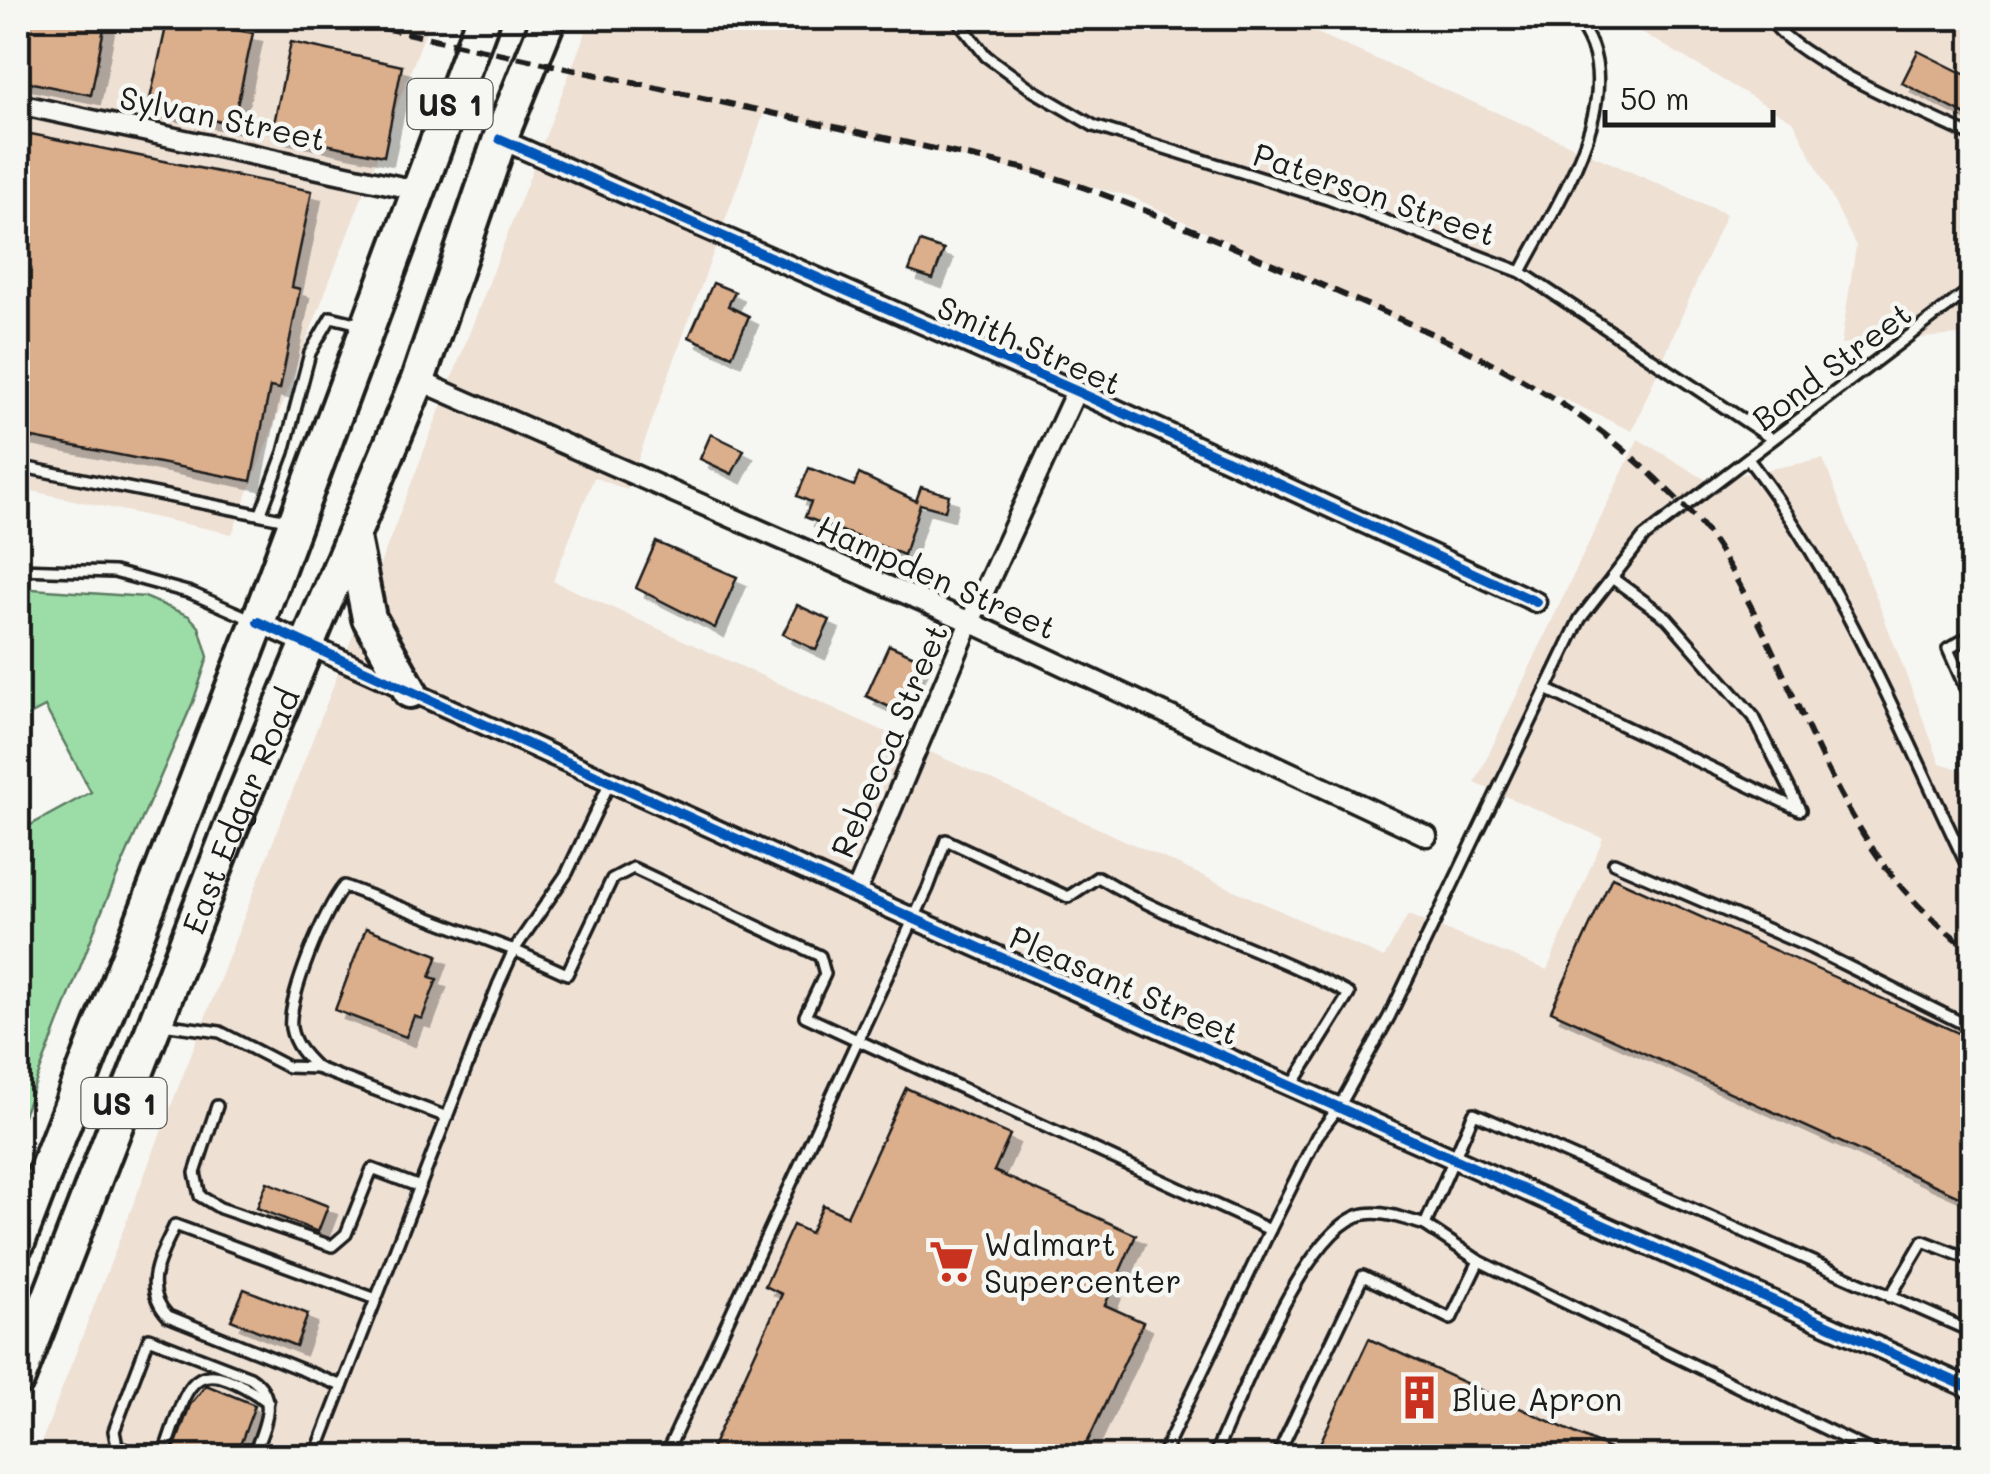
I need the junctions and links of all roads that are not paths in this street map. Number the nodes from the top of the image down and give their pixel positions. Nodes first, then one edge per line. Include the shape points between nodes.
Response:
1 (483, 18) edge
2 (548, 18) edge
3 (956, 18) edge
4 (1574, 18) edge
5 (1770, 18) edge
6 (18, 104) edge
7 (1972, 136) edge
8 (500, 139) junction
9 (416, 190) junction
10 (1520, 272) junction
11 (1972, 288) edge
12 (366, 326) junction
13 (418, 380) junction
14 (1076, 391) junction
15 (1772, 439) junction
16 (1748, 459) junction
17 (18, 466) edge
18 (260, 514) junction
19 (295, 522) junction
20 (354, 540) junction
21 (18, 569) edge
22 (1612, 578) junction
23 (1536, 602) dead end
24 (258, 622) junction
25 (970, 622) junction
26 (1972, 635) edge
27 (310, 647) junction
28 (1546, 689) junction
29 (410, 691) junction
30 (1972, 702) edge
31 (610, 782) junction
32 (1427, 836) dead end
33 (1614, 863) dead end
34 (1972, 876) edge
35 (856, 894) junction
36 (913, 918) junction
37 (514, 950) junction
38 (154, 1024) junction
39 (1972, 1028) edge
40 (855, 1040) junction
41 (317, 1068) junction
42 (1292, 1086) junction
43 (218, 1106) dead end
44 (1339, 1107) junction
45 (447, 1117) junction
46 (1454, 1158) junction
47 (420, 1187) junction
48 (1424, 1225) junction
49 (1270, 1230) junction
50 (18, 1242) edge
51 (1972, 1260) edge
52 (1479, 1261) junction
53 (1890, 1297) junction
54 (376, 1300) junction
55 (1972, 1332) edge
56 (18, 1378) edge
57 (342, 1386) junction
58 (1972, 1390) edge
59 (268, 1402) junction
60 (138, 1456) edge
61 (163, 1456) edge
62 (254, 1456) edge
63 (315, 1456) edge
64 (666, 1456) edge
65 (1162, 1456) edge
66 (1214, 1456) edge
67 (1278, 1456) edge
68 (1881, 1456) edge

1 - 9 highway, East Edgar Road / US 1
2 - 8 highway, East Edgar Road / US 1
3 - 10 lane, Paterson Street via 986,56 1094,126 1328,199
4 - 10 lane via 1600,60 1598,103
5 - 7 lane via 1807,54
6 - 9 street, Sylvan Street
8 - 13 highway, East Edgar Road / US 1
8 - 14 street, Smith Street
9 - 12 highway, East Edgar Road / US 1
10 - 15 lane, Paterson Street
11 - 15 lane, Bond Street
12 - 18 lane via 331,317 310,353
12 - 19 highway, East Edgar Road / US 1
13 - 20 highway, East Edgar Road / US 1
13 - 25 street, Hampden Street
14 - 23 street, Smith Street
14 - 25 street, Rebecca Street
15 - 16 lane, Bond Street
16 - 22 lane, Bond Street via 1644,537
16 - 34 lane via 1848,612
17 - 18 lane
18 - 19 lane
19 - 24 highway, East Edgar Road / US 1
20 - 27 highway, East Edgar Road / US 1
20 - 29 highway via 369,618
21 - 24 lane via 114,572 191,593
22 - 28 lane, Bond Street via 1580,619
22 - 28 lane via 1667,618 1754,717 1800,810
24 - 27 street, Pleasant Street
24 - 50 highway, East Edgar Road / US 1
25 - 32 street, Hampden Street
25 - 35 street, Rebecca Street
26 - 30 lane via 1948,649
27 - 29 street, Pleasant Street
27 - 38 highway, East Edgar Road / US 1 via 230,827
28 - 44 lane, Bond Street via 1389,1018
29 - 31 street, Pleasant Street
31 - 35 street, Pleasant Street
31 - 37 lane via 567,873
33 - 39 lane via 1811,948
35 - 36 street, Pleasant Street
36 - 40 lane
36 - 42 street, Pleasant Street
36 - 42 lane via 946,840 1068,897 1098,877 1151,908 1349,994
37 - 40 lane via 567,974 612,879 638,869 820,956 824,974 805,1016
37 - 41 lane via 344,886 331,901 291,1026 296,1044
37 - 45 lane
38 - 41 lane via 206,1028 288,1067
38 - 56 highway, East Edgar Road / US 1
40 - 49 lane
40 - 64 lane
41 - 45 lane
42 - 44 street, Pleasant Street
43 - 47 lane via 194,1173 200,1196 220,1208 332,1246 346,1234 372,1170
44 - 46 street, Pleasant Street
44 - 49 lane, Bond Street
45 - 47 lane
46 - 48 lane
46 - 53 lane via 1474,1113
46 - 58 street, Pleasant Street
47 - 54 lane
48 - 52 lane
48 - 66 lane via 1392,1214 1363,1214 1320,1245 1289,1294
49 - 65 lane, Bond Street
51 - 53 lane via 1924,1242
52 - 67 lane via 1451,1319 1363,1276
52 - 68 lane
53 - 55 lane
54 - 57 lane
54 - 57 lane via 175,1225 152,1282 168,1316
57 - 63 lane
59 - 60 lane via 250,1377 149,1338 114,1431 117,1446
59 - 61 lane via 214,1375 200,1376 188,1387
59 - 62 lane

